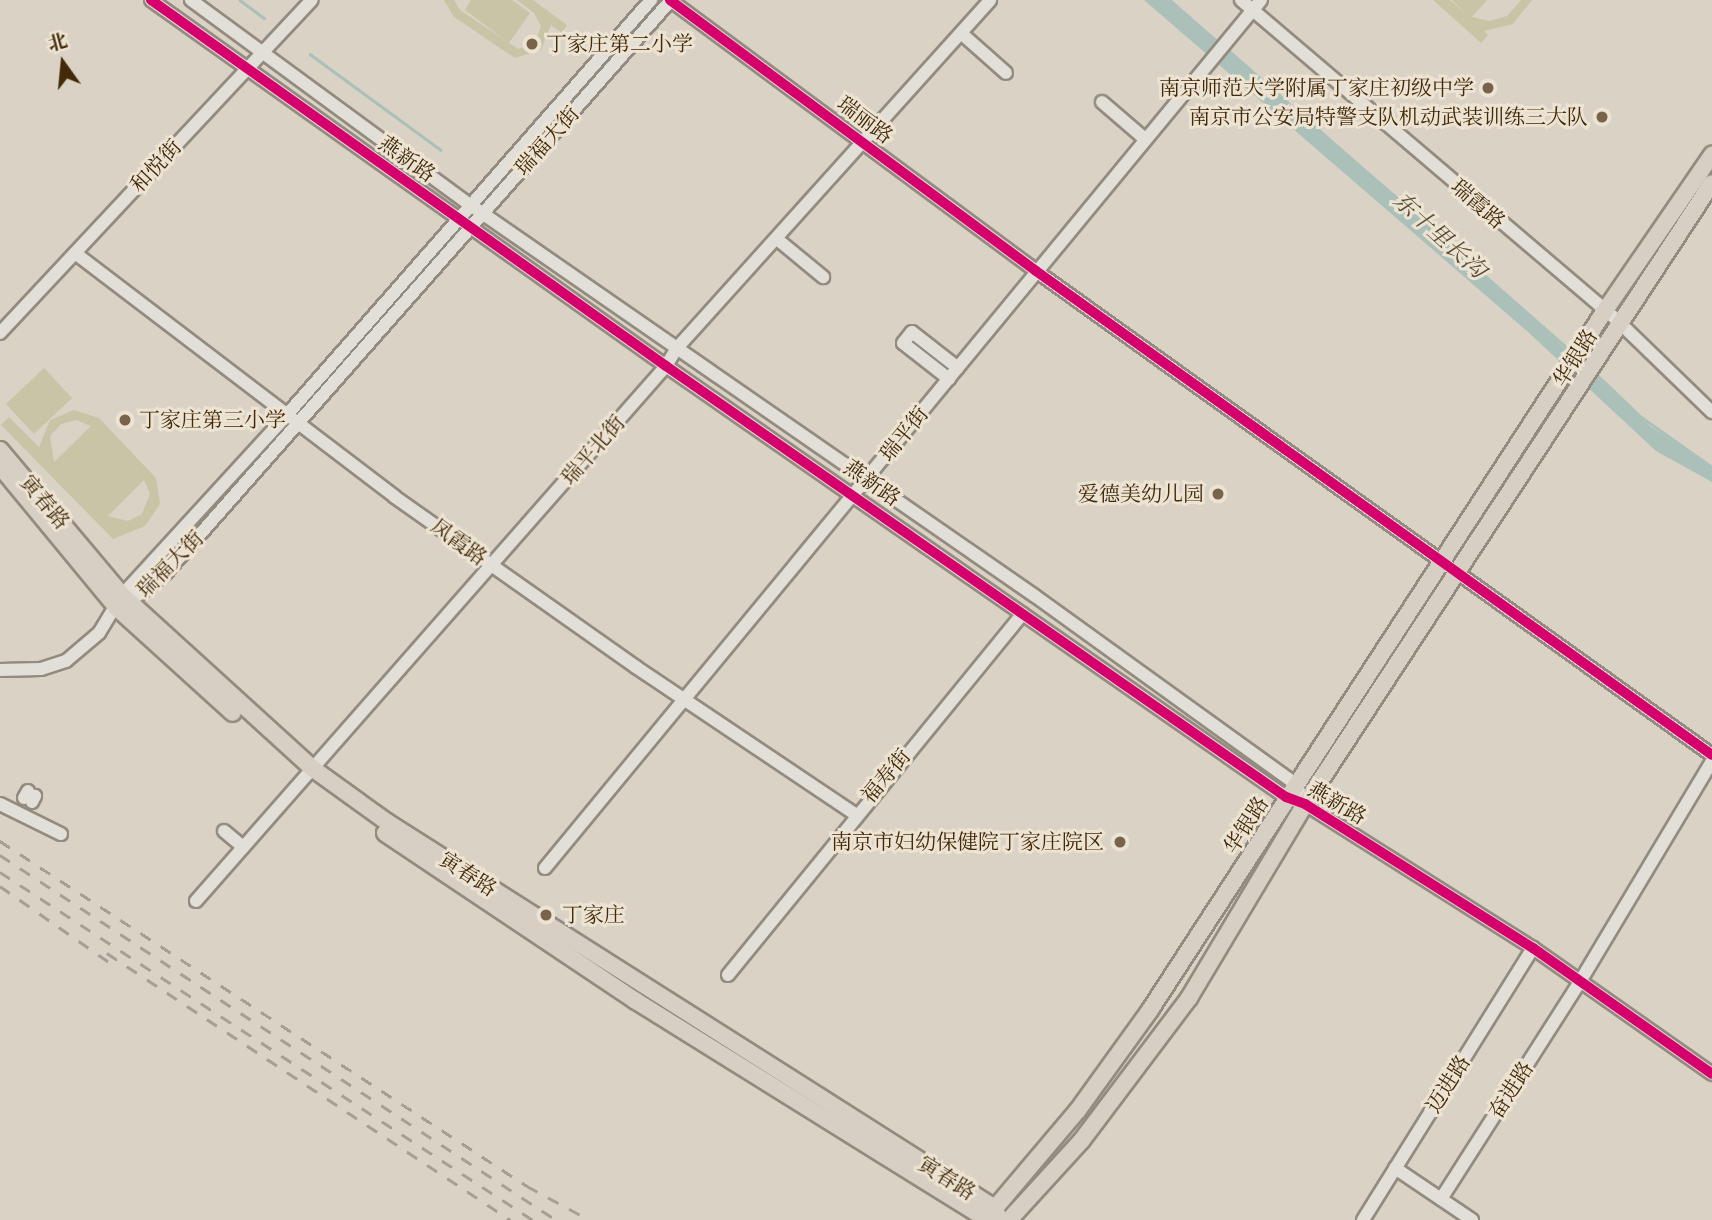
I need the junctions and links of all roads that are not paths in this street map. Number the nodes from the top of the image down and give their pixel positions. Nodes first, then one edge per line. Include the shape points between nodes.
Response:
1 (151, 0) edge
2 (191, 0) edge
3 (312, 0) edge
4 (651, 0) edge
5 (671, 0) edge
6 (990, 0) edge
7 (1241, 0) edge
8 (1261, 0) edge
9 (1252, 11) junction
10 (961, 33) junction
11 (262, 54) junction
12 (246, 70) junction
13 (1006, 72) dead end
14 (1102, 102) dead end
15 (1145, 139) junction
16 (864, 144) junction
17 (1712, 155) edge
18 (1712, 183) edge
19 (470, 204) junction
20 (483, 213) junction
21 (457, 218) junction
22 (471, 227) junction
23 (777, 239) junction
24 (75, 253) junction
25 (1036, 271) junction
26 (822, 277) dead end
27 (1604, 312) junction
28 (1620, 323) junction
29 (0, 333) edge
30 (677, 348) junction
31 (666, 366) junction
32 (958, 368) junction
33 (949, 379) junction
34 (1712, 412) edge
35 (285, 417) junction
36 (297, 425) junction
37 (0, 450) edge
38 (0, 466) edge
39 (867, 479) junction
40 (855, 494) junction
41 (492, 566) junction
42 (1451, 566) junction
43 (123, 602) junction
44 (1022, 614) junction
45 (0, 670) edge
46 (681, 698) junction
47 (1712, 755) edge
48 (1712, 761) edge
49 (309, 771) junction
50 (1291, 791) junction
51 (0, 804) edge
52 (1305, 804) junction
53 (855, 814) junction
54 (224, 831) dead end
55 (61, 834) dead end
56 (243, 848) junction
57 (545, 868) dead end
58 (196, 901) dead end
59 (1533, 948) junction
60 (728, 975) dead end
61 (1581, 980) junction
62 (1712, 1074) edge
63 (1395, 1168) junction
64 (1441, 1199) junction
65 (990, 1217) edge
66 (1009, 1220) edge
67 (1363, 1220) edge
68 (1472, 1220) edge

1 - 12 street, 燕新路
2 - 11 street, 燕新路
3 - 11 street, 和悦街
4 - 19 street, 瑞福大街
5 - 16 street, 瑞丽路
5 - 20 street, 瑞福大街
6 - 10 street, 瑞平北街
7 - 9 street, 瑞霞路
8 - 9 street, 瑞平街
9 - 15 street, 瑞平街
9 - 27 street, 瑞霞路
10 - 13 street
10 - 16 street, 瑞平北街
11 - 12 street, 和悦街
11 - 19 street, 燕新路
12 - 21 street, 燕新路
12 - 24 street, 和悦街
14 - 15 street
15 - 25 street, 瑞平街
16 - 23 street, 瑞平北街
16 - 25 street, 瑞丽路
17 - 27 main road, 华银路
18 - 28 main road, 华银路
19 - 20 street, 燕新路
19 - 21 street, 瑞福大街
20 - 22 street, 瑞福大街
20 - 30 street, 燕新路
21 - 22 street, 燕新路
21 - 35 street, 瑞福大街
22 - 31 street, 燕新路
22 - 36 street, 瑞福大街
23 - 26 street
23 - 30 street, 瑞平北街
24 - 29 street, 和悦街
24 - 35 street, 凤霞路
25 - 32 street, 瑞平街
25 - 42 street, 瑞丽路
27 - 28 street, 瑞霞路
27 - 42 main road, 华银路
28 - 34 street, 瑞霞路
28 - 42 main road, 华银路
30 - 31 street, 瑞平北街
30 - 39 street, 燕新路
31 - 40 street, 燕新路
31 - 41 street, 瑞平北街
32 - 33 street, 瑞平街
32 - 33 street via 912,332 903,343
33 - 39 street, 瑞平街
35 - 36 street, 凤霞路
35 - 43 street, 瑞福大街
36 - 41 street, 凤霞路
36 - 43 street, 瑞福大街 via 166,574
37 - 43 main road, 寅春路
38 - 43 main road, 寅春路
39 - 40 street, 瑞平街
39 - 50 street, 燕新路
40 - 44 street, 燕新路
40 - 46 street, 瑞平街
41 - 46 street, 凤霞路
41 - 49 street, 瑞平北街
42 - 47 street, 瑞丽路
42 - 50 main road, 华银路
42 - 52 main road, 华银路
43 - 45 street via 99,633 66,661 41,669
43 - 49 main road, 寅春路
44 - 50 street, 燕新路
44 - 53 street, 福寿街
46 - 53 street, 凤霞路
46 - 57 street, 瑞平街
48 - 61 street, 奋进路
49 - 56 street, 瑞平北街
49 - 65 main road, 寅春路
50 - 52 street, 燕新路
50 - 65 main road, 华银路 via 1150,1010
51 - 55 street via 27,803
52 - 59 street, 燕新路
52 - 66 main road, 华银路 via 1189,998 1082,1140
53 - 60 street, 福寿街
54 - 56 street
56 - 58 street, 瑞平北街
59 - 61 street, 燕新路
59 - 63 street, 迈进路
61 - 62 street, 燕新路
61 - 64 street, 奋进路
63 - 64 street
63 - 67 street, 迈进路
64 - 68 street

